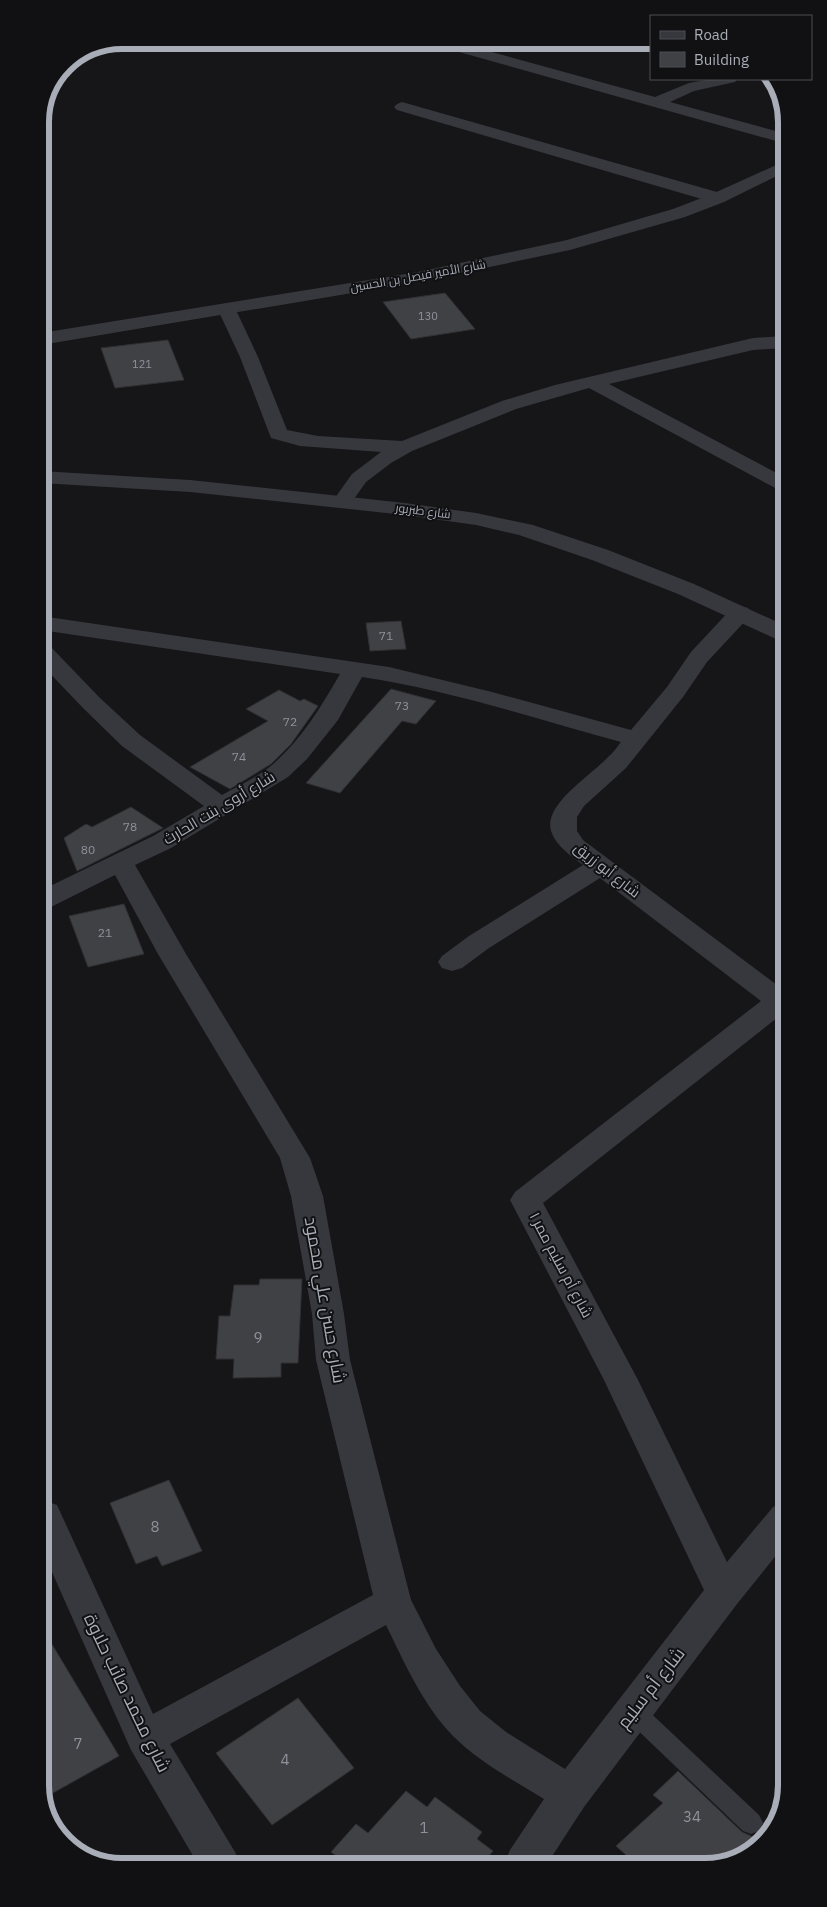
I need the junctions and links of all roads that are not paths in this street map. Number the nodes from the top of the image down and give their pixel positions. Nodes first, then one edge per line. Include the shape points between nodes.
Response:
1 (465, 49) edge
2 (725, 80) edge
3 (657, 102) junction
4 (402, 107) dead end
5 (778, 137) edge
6 (778, 163) edge
7 (778, 168) edge
8 (712, 196) junction
9 (331, 284) junction
10 (227, 310) junction
11 (49, 324) edge
12 (49, 338) edge
13 (778, 343) edge
14 (592, 382) junction
15 (405, 447) junction
16 (49, 477) edge
17 (778, 482) edge
18 (342, 502) junction
19 (740, 613) junction
20 (49, 624) edge
21 (778, 631) edge
22 (49, 658) edge
23 (355, 668) junction
24 (636, 740) junction
25 (223, 807) junction
26 (121, 863) junction
27 (600, 866) junction
28 (49, 898) edge
29 (452, 962) dead end
30 (778, 1000) edge
31 (778, 1006) edge
32 (49, 1526) edge
33 (778, 1527) edge
34 (724, 1594) junction
35 (393, 1602) junction
36 (633, 1711) junction
37 (145, 1738) junction
38 (570, 1794) junction
39 (750, 1823) dead end
40 (216, 1858) edge
41 (528, 1858) edge

1 - 3 street
2 - 3 street via 688,88
3 - 5 street
4 - 8 street
6 - 8 street, شارع الأمير فيصل بن الحسين
7 - 8 street, شارع الأمير فيصل بن الحسين
8 - 9 street, شارع الأمير فيصل بن الحسين via 634,220 554,239
9 - 10 street, شارع الأمير فيصل بن الحسين
9 - 11 street, شارع الأمير فيصل بن الحسين
10 - 12 street, شارع الأمير فيصل بن الحسين
10 - 15 street via 278,434 301,440
13 - 14 street via 744,346
14 - 15 street via 509,405
14 - 17 street
15 - 18 street via 370,468
16 - 18 street, شارع طبربور
18 - 19 street, شارع طبربور via 444,513 525,530 600,555
19 - 21 street, شارع طبربور
19 - 24 street, شارع أبو زريق via 699,657
20 - 23 street
22 - 25 street via 128,738
23 - 24 street via 440,686
23 - 25 street, شارع أروى بنت الحارث via 329,715 298,754 279,772
24 - 27 street, شارع أبو زريق via 617,763 574,802 564,817 564,831 573,845
25 - 26 street, شارع أروى بنت الحارث
26 - 28 street, شارع أروى بنت الحارث
26 - 35 street, شارع حسن علي محمود via 295,1158 307,1196 333,1360
27 - 29 street
27 - 30 street, شارع أبو زريق
31 - 34 street, شارع أم سليم ممر ١ via 526,1200 620,1378
32 - 37 street, شارع محمد صائب حلاوة
33 - 34 street, شارع أم سليم
34 - 36 street, شارع أم سليم
35 - 37 street
35 - 38 street, شارع حسن علي محمود via 423,1661 466,1723 492,1745
36 - 38 street, شارع أم سليم
36 - 39 lane
37 - 40 street, شارع محمد صائب حلاوة
38 - 41 street, شارع أم سليم

